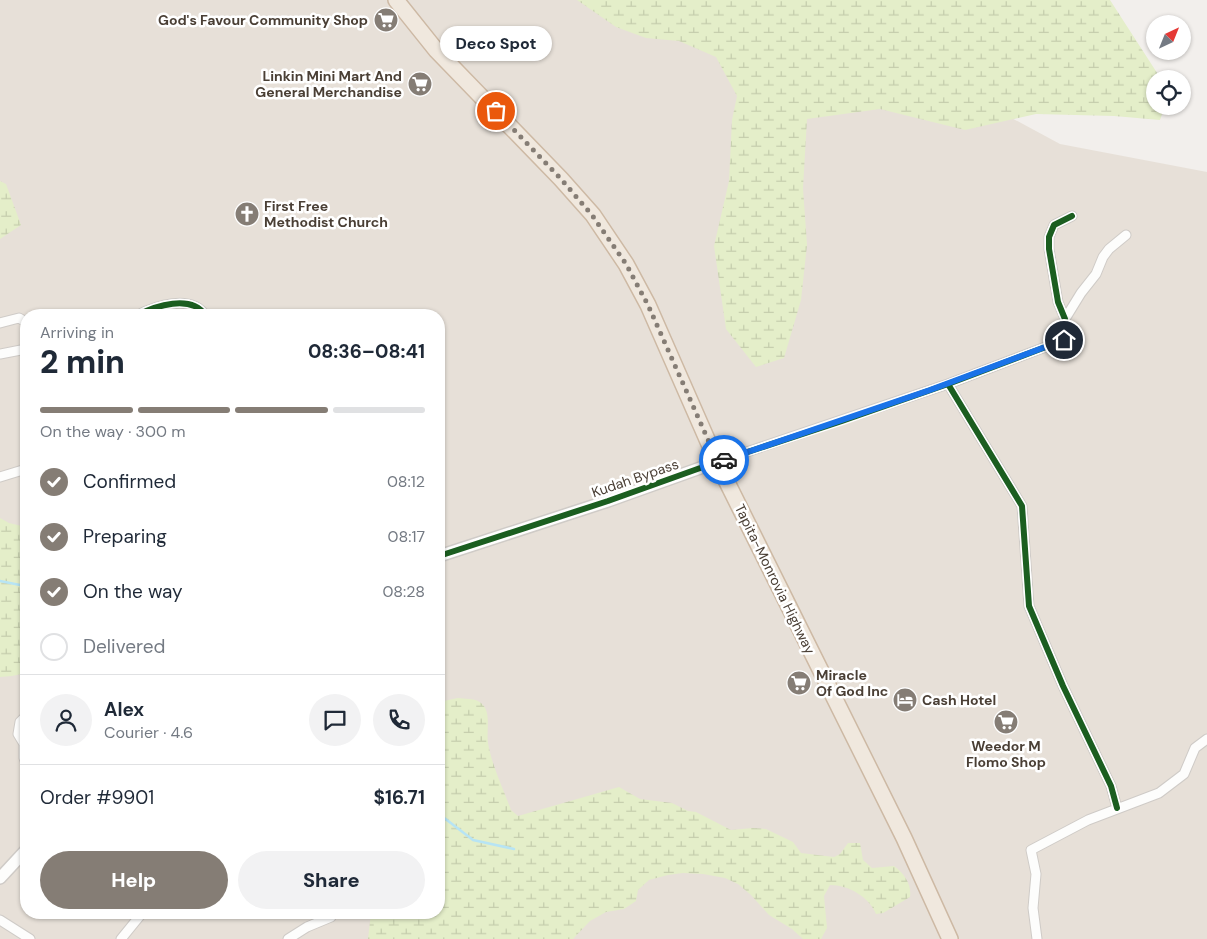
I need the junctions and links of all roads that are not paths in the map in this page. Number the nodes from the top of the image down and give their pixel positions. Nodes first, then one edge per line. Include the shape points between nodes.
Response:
1 (396, 0) edge
2 (1072, 216) dead end
3 (1126, 234) dead end
4 (149, 309) edge
5 (197, 309) edge
6 (20, 319) edge
7 (1065, 319) junction
8 (0, 323) edge
9 (20, 350) edge
10 (0, 354) edge
11 (948, 384) junction
12 (718, 462) junction
13 (20, 471) edge
14 (0, 477) edge
15 (445, 554) edge
16 (20, 722) edge
17 (20, 737) edge
18 (1207, 739) edge
19 (1116, 808) junction
20 (20, 856) edge
21 (0, 878) edge
22 (137, 919) edge
23 (324, 919) edge
24 (0, 920) edge
25 (30, 939) edge
26 (121, 939) edge
27 (288, 939) edge
28 (950, 939) edge
29 (1037, 939) edge

1 - 12 highway, Tapita-Monrovia Highway via 436,50 592,215 626,264 648,305
2 - 7 street via 1054,225 1048,249 1058,302
3 - 7 street via 1106,253 1096,274
4 - 5 street via 180,304
6 - 8 street
7 - 11 street, Kudah Bypass via 1064,340
9 - 10 street
11 - 12 street, Kudah Bypass
11 - 19 street via 1022,506 1029,606 1111,786
12 - 15 street, Kudah Bypass
12 - 28 highway, Tapita-Monrovia Highway via 904,838
13 - 14 street
16 - 17 street
18 - 19 street via 1195,748 1184,774 1159,793
19 - 29 street via 1031,850 1036,874 1033,908
20 - 21 street
22 - 26 street
23 - 27 street
24 - 25 street

